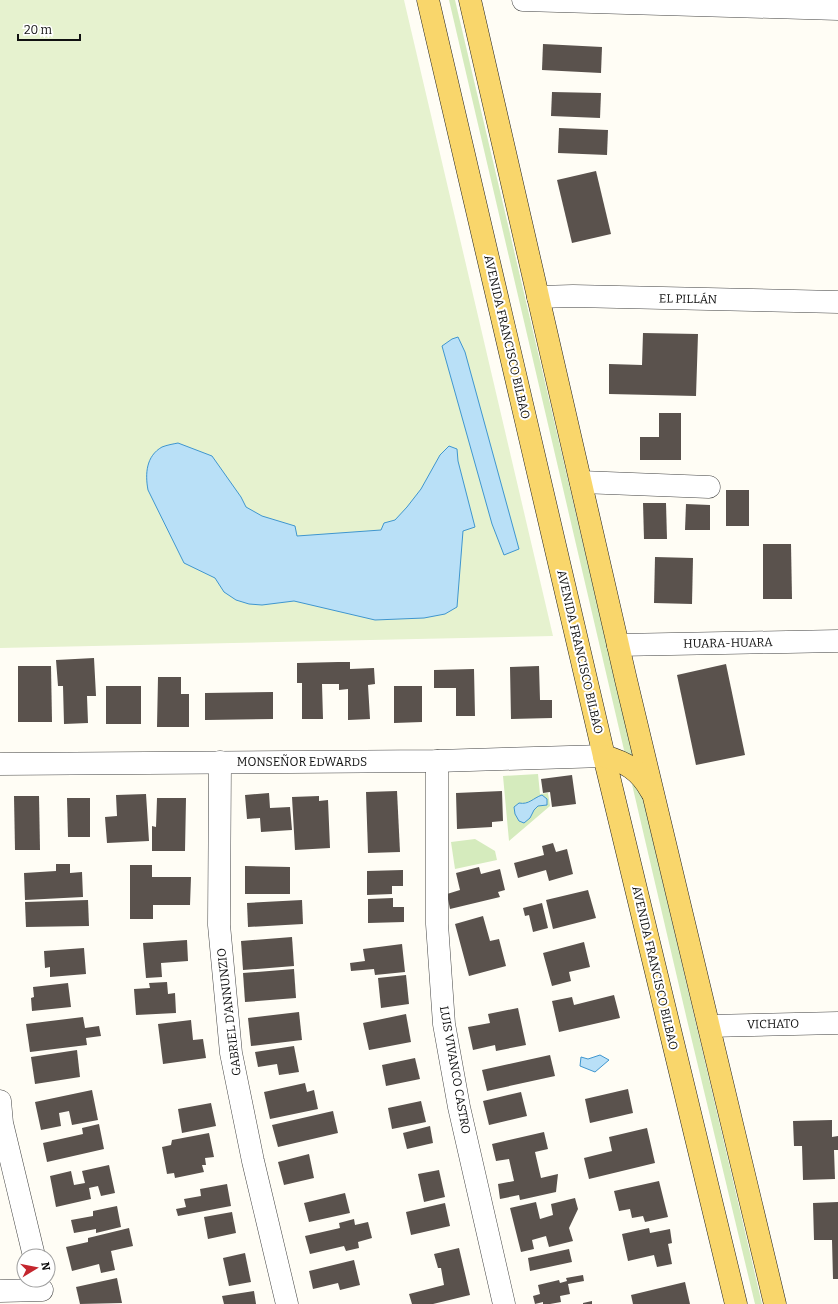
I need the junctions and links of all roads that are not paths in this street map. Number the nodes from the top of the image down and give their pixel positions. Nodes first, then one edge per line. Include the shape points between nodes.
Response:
1 (428, 0) edge
2 (470, 0) edge
3 (522, 0) edge
4 (838, 9) edge
5 (538, 297) junction
6 (838, 302) edge
7 (581, 482) junction
8 (709, 487) dead end
9 (838, 641) edge
10 (618, 645) junction
11 (604, 756) junction
12 (437, 761) junction
13 (220, 762) junction
14 (0, 764) edge
15 (654, 797) junction
16 (838, 1023) edge
17 (709, 1026) junction
18 (0, 1102) edge
19 (1, 1123) edge
20 (32, 1248) edge
21 (0, 1291) edge
22 (42, 1291) edge
23 (287, 1304) edge
24 (504, 1304) edge
25 (736, 1304) edge
26 (775, 1304) edge

1 - 11 main road, AVENIDA FRANCISCO BILBAO
2 - 5 main road
3 - 4 street
5 - 6 street, EL PILLÁN
5 - 7 main road
7 - 8 street
7 - 10 main road
9 - 10 street, HUARA-HUARA
10 - 15 main road
11 - 12 street, MONSEÑOR EDWARDS
11 - 15 main road via 620,761 635,770 646,782
11 - 25 main road, AVENIDA FRANCISCO BILBAO
12 - 13 street, MONSEÑOR EDWARDS
12 - 24 street, LUIS VIVANCO CASTRO via 437,924 444,1024 459,1107
13 - 14 street, MONSEÑOR EDWARDS
13 - 23 street, GABRIEL D'ANNUNZIO via 218,924 231,1053 253,1161
15 - 17 main road
16 - 17 street, VICHATO
17 - 26 main road
18 - 19 street
19 - 20 street
21 - 22 street

